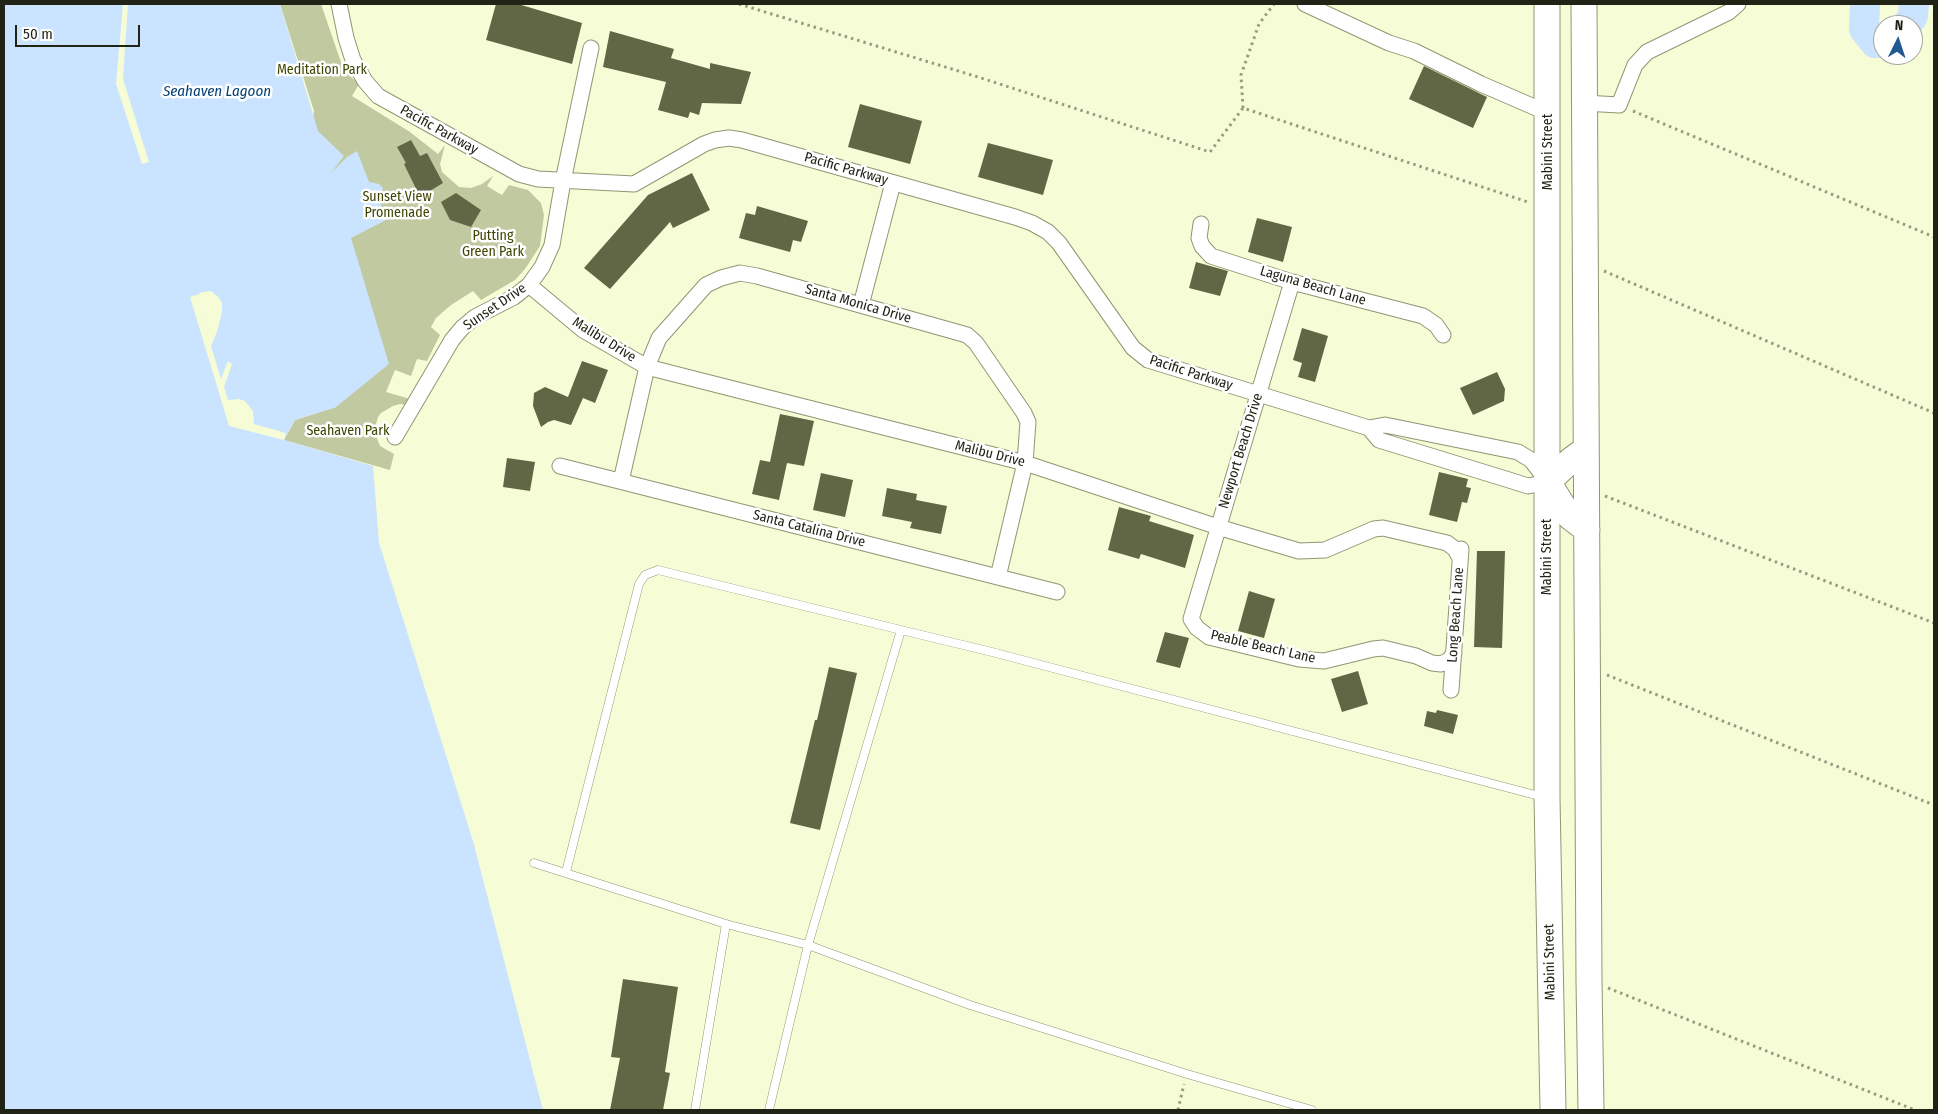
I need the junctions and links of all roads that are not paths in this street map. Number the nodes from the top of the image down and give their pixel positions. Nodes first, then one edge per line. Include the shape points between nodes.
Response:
1 (339, 4) edge
2 (1305, 4) edge
3 (1547, 4) edge
4 (1584, 4) edge
5 (1738, 4) edge
6 (591, 48) dead end
7 (1584, 103) junction
8 (1548, 113) junction
9 (562, 181) junction
10 (893, 183) junction
11 (1201, 224) dead end
12 (1292, 282) junction
13 (529, 285) junction
14 (861, 305) junction
15 (1443, 336) dead end
16 (647, 368) junction
17 (1258, 394) junction
18 (1369, 428) junction
19 (395, 436) dead end
20 (1480, 445) junction
21 (1586, 449) junction
22 (1025, 462) junction
23 (560, 466) dead end
24 (1473, 469) junction
25 (621, 481) junction
26 (1548, 482) junction
27 (1218, 527) junction
28 (1587, 530) junction
29 (1461, 541) dead end
30 (1460, 558) junction
31 (998, 577) junction
32 (1057, 592) dead end
33 (1191, 619) joint
34 (901, 630) junction
35 (1454, 653) junction
36 (1451, 690) dead end
37 (1547, 798) junction
38 (534, 863) dead end
39 (566, 872) junction
40 (726, 924) junction
41 (808, 945) junction
42 (694, 1110) edge
43 (769, 1110) edge
44 (1312, 1110) edge
45 (1553, 1110) edge
46 (1591, 1110) edge

1 - 9 street, Pacific Parkway via 354,60 378,96 519,174
2 - 8 street
3 - 8 main road, Mabini Street
4 - 7 main road
5 - 7 street via 1729,12 1647,52 1635,65 1619,105
6 - 9 street, Sunset Drive
7 - 21 main road
8 - 26 main road, Mabini Street
9 - 10 street, Pacific Parkway via 634,184 704,144 728,138
9 - 13 street, Sunset Drive via 552,245
10 - 14 street
10 - 17 street, Pacific Parkway via 1015,217 1048,232 1140,355 1158,364
11 - 12 street, Laguna Beach Lane via 1199,238 1211,256
12 - 15 street, Laguna Beach Lane via 1423,316 1436,325
12 - 17 street, Newport Beach Drive
13 - 16 street, Malibu Drive via 583,330
13 - 19 street, Sunset Drive via 462,328
14 - 16 street, Santa Monica Drive via 757,276 740,273 721,278 706,285 659,338
14 - 22 street, Santa Monica Drive via 967,335 976,343 1028,422
16 - 22 street, Malibu Drive
16 - 25 street, Santa Monica Drive
17 - 18 street, Pacific Parkway
17 - 27 street, Newport Beach Drive
18 - 20 street, Pacific Parkway via 1385,425
18 - 24 street, Pacific Parkway via 1379,440
20 - 24 street
20 - 26 street, Pacific Parkway via 1518,452 1531,460
21 - 26 main road
21 - 28 main road
22 - 27 street, Malibu Drive
22 - 31 street, Santa Monica Drive
23 - 25 street, Santa Catalina Drive
24 - 26 street, Pacific Parkway via 1528,486
25 - 31 street, Santa Catalina Drive
26 - 28 main road via 1570,517
26 - 37 main road, Mabini Street
27 - 30 street, Malibu Drive via 1312,552 1383,528 1447,543
27 - 33 street, Newport Beach Drive
28 - 46 main road
29 - 30 street, Long Beach Lane
30 - 35 street, Long Beach Lane
31 - 32 street, Santa Catalina Drive
33 - 35 street, Peable Beach Lane via 1209,637 1299,658 1324,661 1382,648 1441,664
34 - 37 lane
34 - 39 lane via 658,570 645,575 639,584
34 - 41 lane
35 - 36 street, Long Beach Lane
37 - 45 main road, Mabini Street
38 - 39 lane
39 - 40 lane
40 - 41 lane
40 - 42 lane
41 - 43 lane
41 - 44 lane via 970,1006

